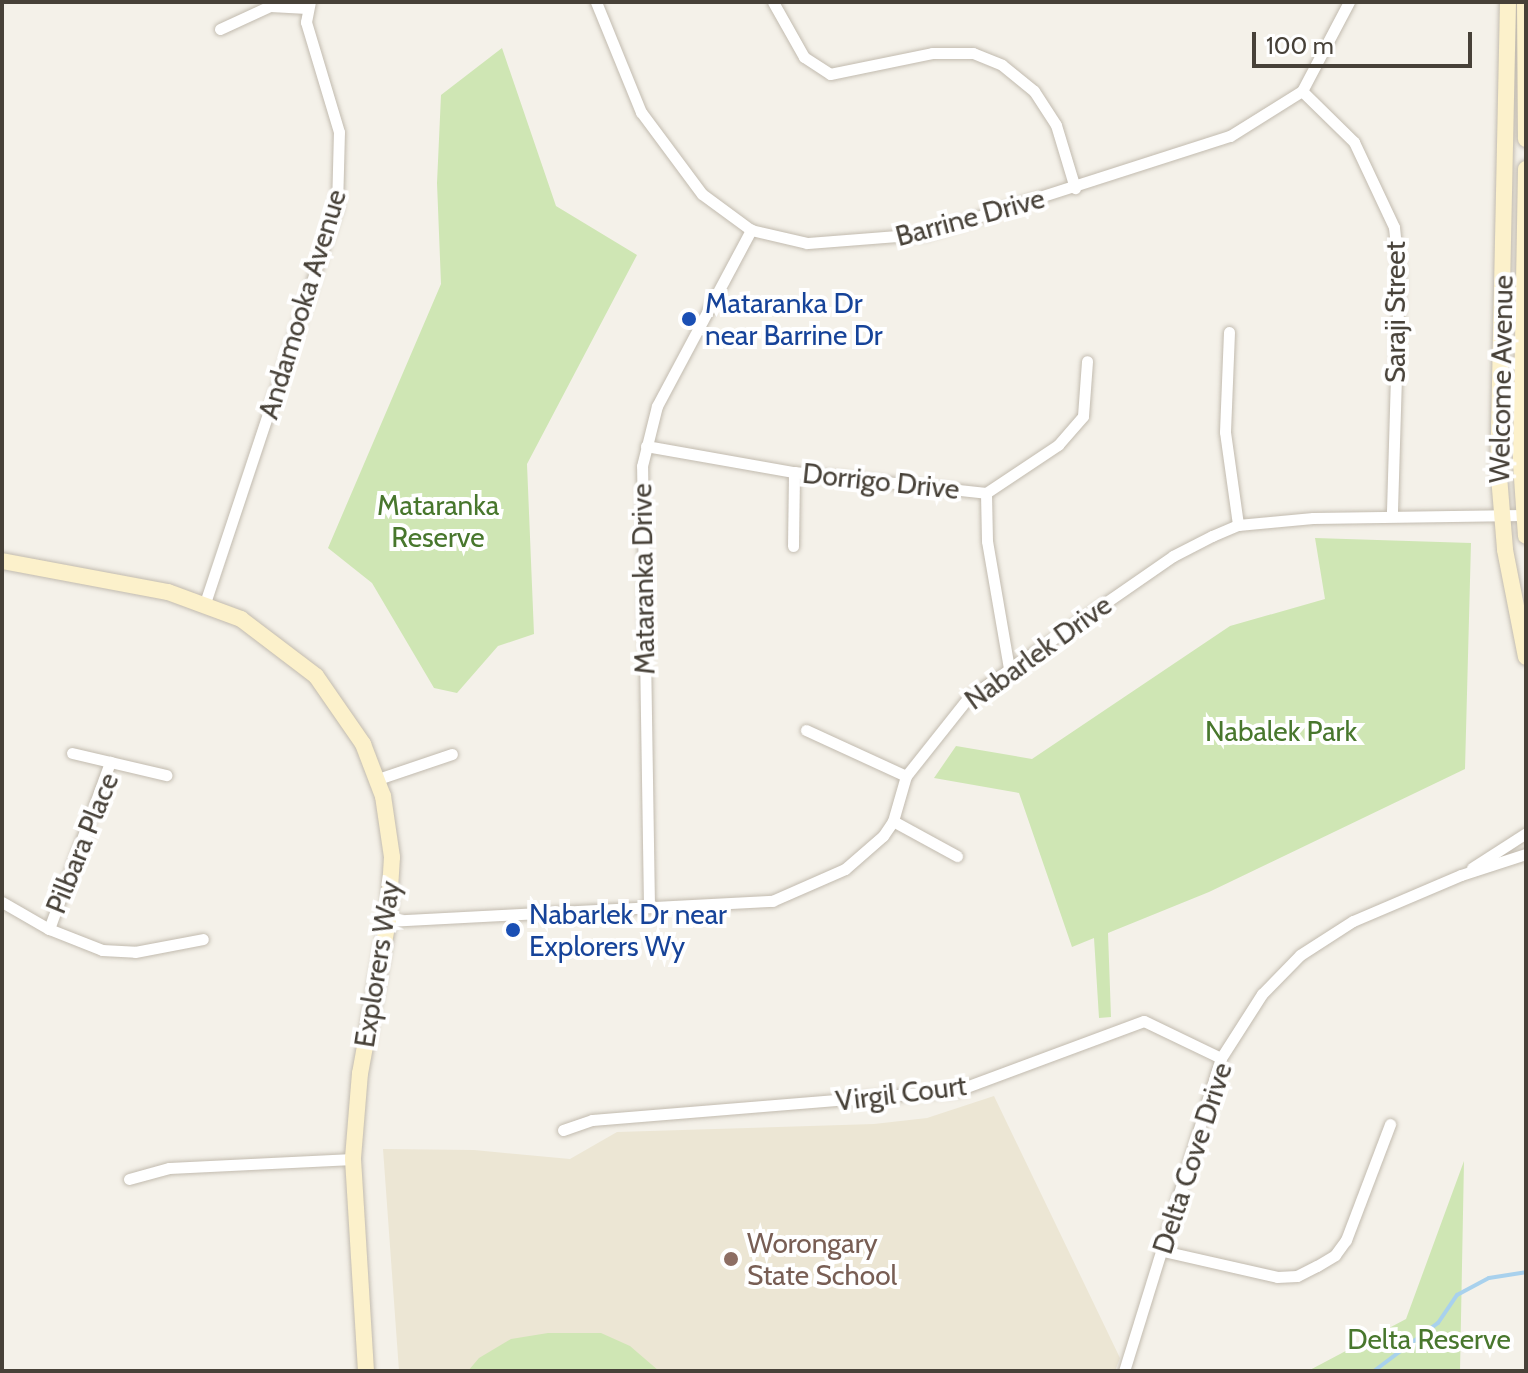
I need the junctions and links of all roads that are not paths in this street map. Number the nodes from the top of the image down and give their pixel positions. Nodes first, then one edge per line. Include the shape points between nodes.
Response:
1 (596, 2) edge
2 (773, 2) edge
3 (1349, 2) edge
4 (1508, 2) edge
5 (1525, 2) edge
6 (308, 5) edge
7 (220, 29) dead end
8 (1302, 91) junction
9 (1526, 139) edge
10 (1526, 169) edge
11 (1075, 188) junction
12 (751, 230) junction
13 (1229, 332) dead end
14 (1087, 361) dead end
15 (646, 446) junction
16 (794, 472) junction
17 (986, 493) junction
18 (1522, 515) junction
19 (1392, 516) junction
20 (1500, 518) junction
21 (1238, 525) junction
22 (1526, 536) edge
23 (793, 546) dead end
24 (2, 561) edge
25 (205, 603) junction
26 (1526, 657) edge
27 (1009, 668) junction
28 (806, 730) dead end
29 (72, 753) dead end
30 (452, 754) dead end
31 (110, 762) junction
32 (166, 775) dead end
33 (906, 776) junction
34 (378, 779) junction
35 (893, 821) junction
36 (1526, 833) edge
37 (1526, 854) edge
38 (957, 856) dead end
39 (1461, 875) junction
40 (2, 902) edge
41 (649, 906) junction
42 (388, 921) junction
43 (49, 929) junction
44 (203, 939) dead end
45 (1221, 1058) junction
46 (1390, 1124) dead end
47 (563, 1130) dead end
48 (353, 1159) junction
49 (129, 1179) dead end
50 (1163, 1251) junction
51 (366, 1371) edge
52 (1124, 1371) edge

1 - 12 street, Barrine Drive via 656,136 702,194
2 - 11 street via 804,57 830,74 932,53 973,53 1002,65 1034,91 1056,125
3 - 8 street
4 - 20 street, Welcome Avenue
5 - 9 street
6 - 7 street via 270,6
6 - 25 street, Andamooka Avenue via 339,132 337,207
8 - 11 street, Barrine Drive via 1230,136
8 - 19 street, Saraji Street via 1354,142 1394,227 1399,275
10 - 18 street, Welcome Avenue via 1521,254
11 - 12 street, Barrine Drive via 924,234 860,243 807,243
12 - 15 street, Mataranka Drive via 657,406
13 - 21 street via 1225,432
14 - 17 street, Dorrigo Drive via 1083,416 1058,445
15 - 16 street, Dorrigo Drive
15 - 41 street, Mataranka Drive via 640,495
16 - 17 street, Dorrigo Drive
16 - 23 street
17 - 27 street via 987,541
18 - 20 street, Nabarlek Drive
18 - 22 street, Welcome Avenue
19 - 20 street, Nabarlek Drive
19 - 21 street, Nabarlek Drive
20 - 26 street, Welcome Avenue
21 - 27 street, Nabarlek Drive via 1173,556
24 - 25 street, Explorers Way
25 - 34 street, Explorers Way via 268,637 316,676 348,716
27 - 33 street, Nabarlek Drive via 968,698
28 - 33 street
29 - 31 street
30 - 34 street
31 - 32 street, Pilbara Place
31 - 43 street, Pilbara Place
33 - 35 street, Nabarlek Drive
34 - 42 street, Explorers Way via 391,839
35 - 38 street
35 - 41 street, Nabarlek Drive via 845,869 772,901
36 - 39 street, Delta Cove Drive
37 - 39 street, Delta Cove Drive
39 - 45 street, Delta Cove Drive via 1353,921 1300,955 1262,994
40 - 43 street
41 - 42 street, Nabarlek Drive
42 - 48 street, Explorers Way via 360,1073
43 - 44 street via 119,952
45 - 47 street, Virgil Court via 1144,1021 958,1090 592,1120
45 - 50 street, Delta Cove Drive
46 - 50 street via 1346,1240 1317,1266 1297,1276 1277,1277
48 - 49 street via 169,1168
48 - 51 street, Explorers Way
50 - 52 street, Delta Cove Drive

